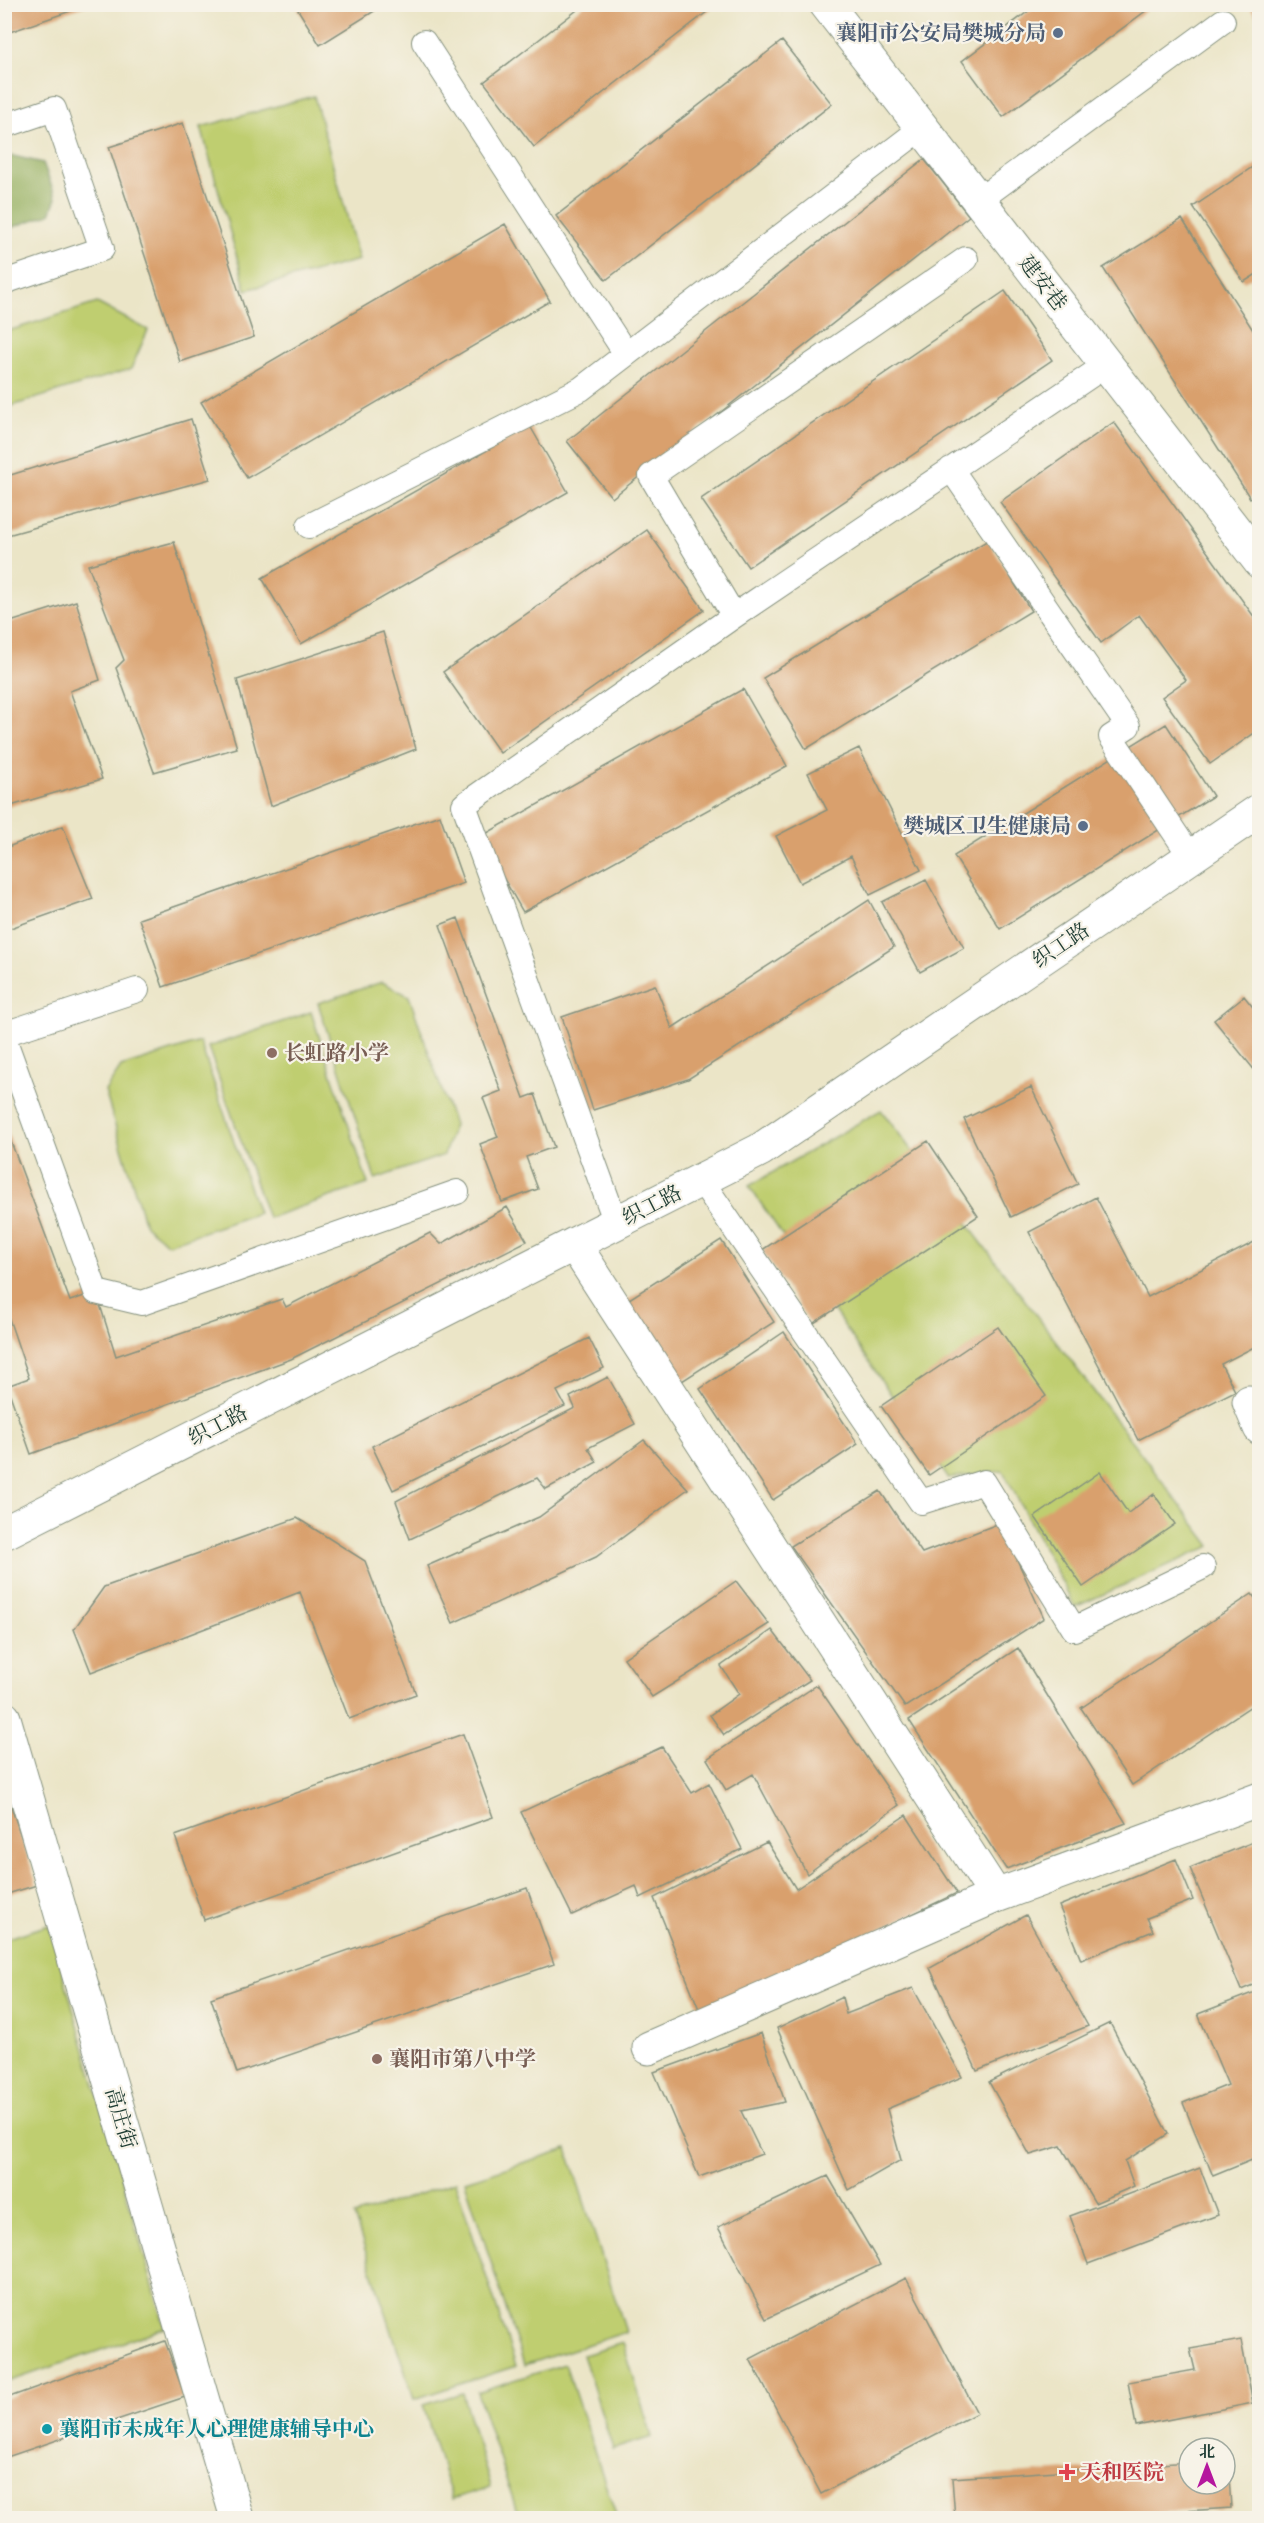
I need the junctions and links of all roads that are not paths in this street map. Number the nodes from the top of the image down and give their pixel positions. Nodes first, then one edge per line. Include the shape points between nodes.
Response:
1 (826, 4) edge
2 (1223, 21) dead end
3 (424, 42) dead end
4 (4, 126) edge
5 (922, 128) junction
6 (979, 200) junction
7 (966, 259) dead end
8 (4, 282) edge
9 (626, 354) junction
10 (1106, 365) junction
11 (951, 469) junction
12 (309, 526) dead end
13 (1260, 562) edge
14 (734, 616) junction
15 (1260, 810) edge
16 (1191, 857) junction
17 (137, 990) dead end
18 (4, 1036) edge
19 (701, 1180) junction
20 (457, 1192) dead end
21 (616, 1223) junction
22 (574, 1244) junction
23 (4, 1533) edge
24 (1203, 1567) dead end
25 (4, 1718) edge
26 (1260, 1799) edge
27 (996, 1896) junction
28 (649, 2048) dead end
29 (237, 2518) edge

1 - 5 street, 建安巷
2 - 6 lane
3 - 9 lane
4 - 8 lane via 54,109 102,249
5 - 6 street, 建安巷
5 - 9 lane
6 - 10 street, 建安巷
7 - 14 lane via 651,476
9 - 12 lane via 581,389
10 - 11 lane
10 - 13 street, 建安巷
11 - 14 lane
11 - 16 lane via 1128,726 1111,737
14 - 21 lane via 464,805
15 - 16 street, 织工路
16 - 19 street, 织工路 via 760,1150
17 - 18 lane
18 - 20 lane via 96,1292 142,1303
19 - 21 street, 织工路
19 - 24 lane via 921,1502 984,1482 1074,1629
21 - 22 street, 织工路
22 - 23 street, 织工路
22 - 27 street
25 - 29 street, 高庄街
26 - 27 street
27 - 28 street

